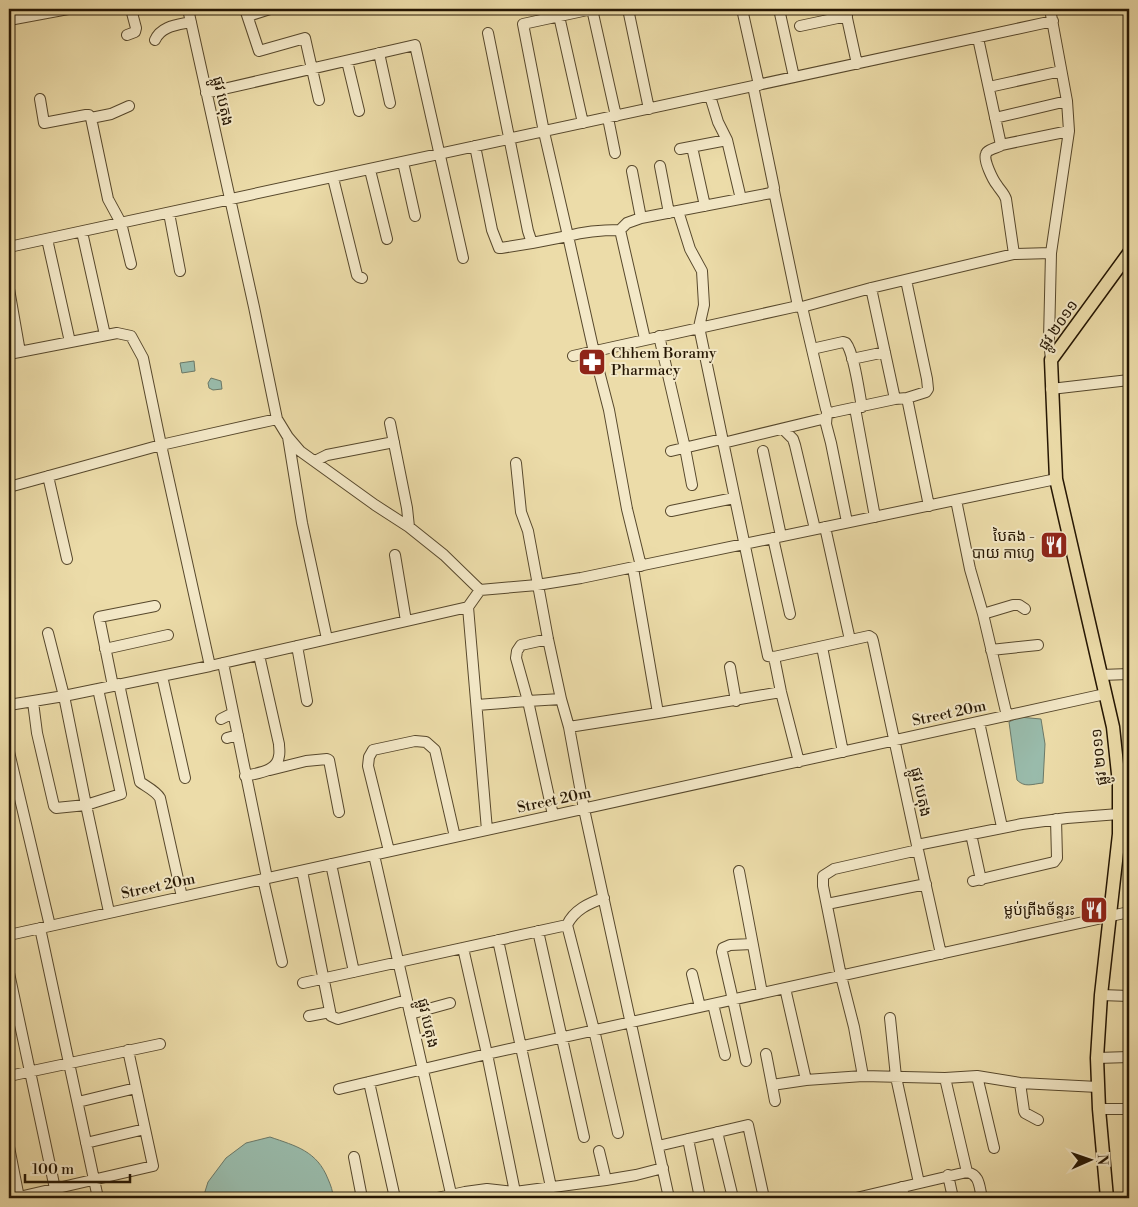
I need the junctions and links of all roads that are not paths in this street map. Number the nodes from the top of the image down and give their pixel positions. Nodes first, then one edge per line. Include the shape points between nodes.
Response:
1 (65, 9) edge
2 (131, 9) edge
3 (188, 9) edge
4 (270, 9) edge
5 (628, 9) edge
6 (742, 9) edge
7 (779, 9) edge
8 (1050, 9) edge
9 (247, 12) edge
10 (846, 12) edge
11 (559, 16) junction
12 (9, 20) edge
13 (1053, 21) junction
14 (191, 22) junction
15 (800, 26) dead end
16 (488, 33) dead end
17 (127, 35) dead end
18 (978, 38) junction
19 (155, 40) dead end
20 (379, 53) junction
21 (347, 61) junction
22 (857, 64) junction
23 (312, 68) junction
24 (1061, 71) junction
25 (794, 77) junction
26 (756, 86) junction
27 (989, 87) junction
28 (206, 93) junction
29 (710, 96) junction
30 (40, 100) dead end
31 (319, 100) dead end
32 (1067, 101) junction
33 (390, 103) dead end
34 (129, 106) dead end
35 (650, 109) junction
36 (359, 111) dead end
37 (612, 117) junction
38 (91, 118) junction
39 (995, 118) junction
40 (583, 123) junction
41 (1069, 131) junction
42 (544, 132) junction
43 (510, 139) junction
44 (727, 140) junction
45 (1001, 144) junction
46 (475, 146) junction
47 (692, 147) junction
48 (680, 149) dead end
49 (615, 153) dead end
50 (440, 154) junction
51 (403, 162) junction
52 (660, 166) dead end
53 (370, 170) junction
54 (632, 171) dead end
55 (333, 178) junction
56 (774, 191) junction
57 (741, 199) junction
58 (230, 200) junction
59 (705, 206) junction
60 (674, 212) junction
61 (169, 213) junction
62 (415, 216) dead end
63 (641, 218) junction
64 (121, 223) junction
65 (620, 230) junction
66 (82, 232) junction
67 (568, 236) junction
68 (48, 239) junction
69 (387, 239) dead end
70 (532, 243) junction
71 (9, 247) edge
72 (1051, 253) junction
73 (1129, 253) edge
74 (1014, 254) junction
75 (463, 258) dead end
76 (131, 264) dead end
77 (180, 271) dead end
78 (362, 278) dead end
79 (906, 280) junction
80 (871, 288) junction
81 (9, 289) edge
82 (800, 306) junction
83 (699, 327) junction
84 (105, 335) junction
85 (659, 336) junction
86 (645, 339) junction
87 (70, 342) junction
88 (812, 349) junction
89 (20, 352) junction
90 (594, 352) junction
91 (885, 352) junction
92 (9, 354) edge
93 (573, 356) dead end
94 (852, 359) junction
95 (1051, 360) junction
96 (1129, 380) edge
97 (1051, 389) junction
98 (907, 398) junction
99 (895, 400) junction
100 (859, 408) junction
101 (827, 415) junction
102 (277, 419) junction
103 (390, 423) dead end
104 (783, 428) junction
105 (288, 437) junction
106 (723, 441) junction
107 (394, 442) junction
108 (161, 445) junction
109 (685, 448) junction
110 (671, 451) dead end
111 (764, 451) dead end
112 (315, 461) junction
113 (516, 463) dead end
114 (48, 476) junction
115 (1056, 479) junction
116 (692, 485) dead end
117 (9, 487) edge
118 (734, 498) junction
119 (956, 500) junction
120 (928, 506) junction
121 (670, 511) dead end
122 (875, 516) junction
123 (847, 522) junction
124 (409, 527) junction
125 (820, 528) junction
126 (777, 537) junction
127 (744, 545) junction
128 (395, 555) dead end
129 (66, 558) dead end
130 (637, 567) junction
131 (537, 585) junction
132 (480, 590) junction
133 (154, 606) dead end
134 (468, 608) junction
135 (1025, 609) dead end
136 (790, 614) dead end
137 (983, 614) junction
138 (406, 622) junction
139 (48, 633) dead end
140 (168, 635) dead end
141 (327, 639) junction
142 (548, 639) junction
143 (850, 640) junction
144 (1038, 645) dead end
145 (297, 646) junction
146 (822, 647) junction
147 (106, 649) junction
148 (991, 650) junction
149 (259, 655) junction
150 (774, 658) junction
151 (223, 663) junction
152 (210, 666) junction
153 (730, 667) dead end
154 (1129, 674) edge
155 (162, 676) junction
156 (1101, 676) junction
157 (116, 685) junction
158 (98, 689) junction
159 (781, 692) junction
160 (1105, 694) junction
161 (64, 696) junction
162 (561, 699) junction
163 (307, 701) dead end
164 (528, 701) junction
165 (736, 701) junction
166 (33, 702) junction
167 (9, 705) edge
168 (477, 705) junction
169 (233, 712) junction
170 (658, 713) junction
171 (1007, 716) junction
172 (221, 719) dead end
173 (980, 722) junction
174 (569, 727) junction
175 (238, 735) junction
176 (227, 738) dead end
177 (894, 741) junction
178 (9, 752) edge
179 (844, 752) junction
180 (799, 762) junction
181 (269, 770) junction
182 (245, 776) junction
183 (185, 778) dead end
184 (86, 804) junction
185 (1122, 808) edge
186 (584, 809) junction
187 (339, 812) dead end
188 (553, 816) junction
189 (1056, 820) junction
190 (1002, 828) junction
191 (487, 830) junction
192 (971, 834) junction
193 (455, 837) junction
194 (918, 848) junction
195 (389, 852) junction
196 (374, 855) junction
197 (331, 864) junction
198 (302, 870) junction
199 (739, 871) dead end
200 (265, 878) junction
201 (926, 884) junction
202 (182, 897) junction
203 (604, 898) junction
204 (827, 904) junction
205 (109, 912) junction
206 (1129, 912) edge
207 (1110, 916) junction
208 (567, 925) junction
209 (45, 927) junction
210 (538, 931) junction
211 (9, 935) edge
212 (498, 940) junction
213 (752, 944) junction
214 (463, 948) junction
215 (941, 954) junction
216 (282, 962) dead end
217 (398, 962) junction
218 (354, 972) junction
219 (9, 973) edge
220 (692, 974) dead end
221 (840, 976) junction
222 (324, 978) junction
223 (303, 983) dead end
224 (785, 988) junction
225 (762, 994) junction
226 (1101, 995) junction
227 (1129, 996) edge
228 (407, 1000) junction
229 (734, 1000) junction
230 (450, 1003) dead end
231 (713, 1004) junction
232 (700, 1007) junction
233 (330, 1012) junction
234 (410, 1014) junction
235 (309, 1016) dead end
236 (890, 1018) dead end
237 (631, 1022) junction
238 (594, 1030) junction
239 (562, 1038) junction
240 (160, 1044) dead end
241 (521, 1046) junction
242 (128, 1050) junction
243 (486, 1054) junction
244 (766, 1054) dead end
245 (725, 1055) dead end
246 (1129, 1057) edge
247 (1097, 1058) junction
248 (746, 1061) dead end
249 (69, 1063) junction
250 (423, 1069) junction
251 (30, 1071) junction
252 (9, 1076) edge
253 (863, 1076) junction
254 (977, 1076) junction
255 (896, 1077) junction
256 (945, 1078) junction
257 (806, 1080) junction
258 (369, 1082) junction
259 (1020, 1082) junction
260 (772, 1085) junction
261 (1098, 1087) junction
262 (136, 1088) junction
263 (339, 1089) dead end
264 (775, 1101) dead end
265 (78, 1102) junction
266 (1099, 1109) junction
267 (1129, 1109) edge
268 (1038, 1120) dead end
269 (145, 1129) junction
270 (718, 1132) junction
271 (618, 1133) dead end
272 (584, 1137) dead end
273 (688, 1139) junction
274 (86, 1143) junction
275 (658, 1146) junction
276 (9, 1147) edge
277 (994, 1148) dead end
278 (599, 1151) dead end
279 (354, 1157) dead end
280 (663, 1168) junction
281 (967, 1172) junction
282 (948, 1176) junction
283 (94, 1179) junction
284 (606, 1180) junction
285 (919, 1183) junction
286 (551, 1187) junction
287 (902, 1187) junction
288 (514, 1192) junction
289 (56, 1193) edge
290 (873, 1196) edge
291 (19, 1197) edge
292 (452, 1197) edge
293 (98, 1198) edge
294 (362, 1198) edge
295 (395, 1198) edge
296 (437, 1198) edge
297 (669, 1198) edge
298 (700, 1198) edge
299 (732, 1198) edge
300 (764, 1198) edge
301 (856, 1198) edge
302 (904, 1198) edge
303 (953, 1198) edge
304 (982, 1198) edge
305 (1107, 1198) edge

1 - 12 street
2 - 17 street via 136,28 135,32
3 - 14 street, ផ្លូវ បេតុង
4 - 9 street
5 - 35 street
6 - 26 street
7 - 25 street
8 - 13 street
9 - 23 street via 259,51 305,38
10 - 15 street
10 - 22 street
11 - 37 street via 592,9
11 - 40 street
11 - 42 street via 523,24
13 - 18 street
13 - 24 street
14 - 19 street via 172,26 158,33
14 - 28 street, ផ្លូវ បេតុង
16 - 43 street
18 - 22 street
18 - 27 street
20 - 21 street
20 - 33 street
20 - 50 street via 415,45
21 - 23 street
21 - 36 street
22 - 25 street
23 - 28 street
23 - 31 street
24 - 27 street
24 - 32 street
25 - 26 street
26 - 29 street
26 - 56 street
27 - 39 street
28 - 58 street, ផ្លូវ បេតុង
29 - 35 street
29 - 44 street
30 - 38 street via 44,123 86,115
32 - 39 street
32 - 41 street
34 - 38 street
35 - 37 street
37 - 40 street
37 - 49 street
38 - 64 street via 108,199
39 - 45 street
40 - 42 street
41 - 45 street
41 - 72 street
42 - 43 street
42 - 67 street
43 - 46 street
43 - 70 street
44 - 47 street
44 - 57 street
45 - 74 street via 986,152 985,157 1006,199
46 - 50 street
46 - 70 street via 492,230 499,248
47 - 48 street
47 - 59 street
50 - 51 street
50 - 75 street
51 - 53 street
51 - 62 street
52 - 60 street
53 - 55 street
53 - 69 street
54 - 63 street
55 - 58 street
55 - 78 street via 357,275
56 - 57 street
56 - 82 street
57 - 59 street
58 - 61 street
58 - 102 street, ផ្លូវ បេតុង
59 - 60 street
60 - 63 street
60 - 83 street via 702,271 704,304
61 - 64 street
61 - 77 street
63 - 65 street via 627,223
64 - 66 street
64 - 76 street
65 - 67 street
65 - 86 street
66 - 68 street
66 - 84 street
67 - 70 street
67 - 90 street
68 - 71 street
68 - 87 street
72 - 74 street
72 - 95 street
73 - 95 main road, ផ្លូវ ២០១១
74 - 79 street
79 - 80 street
79 - 98 street via 928,389
80 - 82 street
80 - 91 street
81 - 89 street
82 - 83 street
82 - 88 street
83 - 85 street
83 - 106 street
84 - 87 street
84 - 108 street via 131,336 142,353
85 - 86 street
85 - 109 street
86 - 90 street
87 - 89 street
88 - 94 street via 843,342 849,346
88 - 101 street
89 - 92 street
90 - 93 street
90 - 130 street
91 - 94 street
91 - 99 street
94 - 100 street
95 - 97 main road, ផ្លូវ ២០១១
96 - 97 street
97 - 115 main road, ផ្លូវ ២០១១
98 - 99 street
98 - 120 street
99 - 100 street
100 - 101 street
100 - 122 street
101 - 104 street
101 - 123 street via 826,424
102 - 105 street, ផ្លូវ បេតុង
102 - 108 street
103 - 107 street
104 - 106 street
104 - 125 street via 793,439
105 - 112 street
105 - 141 street via 302,523
106 - 109 street
106 - 118 street
107 - 112 street via 327,455
107 - 124 street
108 - 114 street
108 - 152 street
109 - 110 street
109 - 116 street
111 - 126 street
112 - 124 street
113 - 131 street via 521,512 528,531
114 - 117 street
114 - 129 street
115 - 119 street
115 - 156 main road, ផ្លូវ ២០១១
118 - 121 street
118 - 127 street
119 - 120 street
119 - 137 street
120 - 122 street
122 - 123 street
123 - 125 street
124 - 132 street via 444,554
125 - 126 street
125 - 143 street
126 - 127 street
126 - 136 street
127 - 130 street
127 - 150 street via 768,656
128 - 138 street
130 - 131 street
130 - 170 street
131 - 132 street
131 - 142 street
132 - 134 street
133 - 147 street via 99,617
134 - 138 street
134 - 168 street
135 - 137 street via 1013,604
137 - 148 street
138 - 141 street
139 - 161 street
140 - 147 street
141 - 145 street
142 - 162 street
142 - 164 street via 521,646 517,652
143 - 146 street
143 - 177 street, ផ្លូវ បេតុង via 872,638
144 - 148 street
145 - 149 street
145 - 163 street
146 - 150 street
146 - 179 street
147 - 157 street
148 - 171 street
149 - 151 street
149 - 181 street via 278,744 277,764
150 - 159 street
151 - 152 street
151 - 169 street
152 - 155 street
153 - 165 street
154 - 156 street
155 - 157 street
155 - 183 street
156 - 160 main road, ផ្លូវ ២០១១
157 - 158 street
157 - 202 street via 140,782 160,798
158 - 161 street
158 - 184 street via 121,794
159 - 165 street
159 - 180 street
160 - 171 street, Street 20m
160 - 185 main road, ផ្លូវ ២០១១ via 1113,727
161 - 166 street
161 - 184 street
162 - 164 street
162 - 174 street
164 - 168 street
164 - 188 street
165 - 170 street
166 - 167 street
166 - 184 street via 54,806
168 - 191 street
169 - 172 street
169 - 175 street
170 - 174 street
171 - 173 street, Street 20m
173 - 177 street, Street 20m
173 - 190 street
174 - 186 street
175 - 176 street
175 - 182 street
177 - 179 street, Street 20m
177 - 194 street, ផ្លូវ បេតុង
178 - 209 street
179 - 180 street, Street 20m
180 - 186 street, Street 20m
181 - 182 street
181 - 187 street via 306,760 329,760
182 - 200 street
184 - 205 street
185 - 189 street
185 - 207 main road, ផ្លូវ ២០១១
186 - 188 street, Street 20m
186 - 203 street
188 - 191 street, Street 20m
189 - 190 street
189 - 192 street via 1057,858 1054,862 977,880
190 - 192 street
191 - 193 street, Street 20m
192 - 194 street
193 - 195 street, Street 20m
193 - 195 street via 435,750 426,742 415,741 373,750 368,757 368,766
194 - 201 street, ផ្លូវ បេតុង
194 - 204 street via 834,869 823,876
195 - 196 street, Street 20m
196 - 197 street, Street 20m
196 - 217 street, ផ្លូវ បេតុង
197 - 198 street, Street 20m
197 - 218 street
198 - 200 street, Street 20m
198 - 222 street
199 - 213 street
200 - 202 street, Street 20m
200 - 216 street
201 - 204 street
201 - 215 street, ផ្លូវ បេតុង
202 - 205 street, Street 20m
203 - 208 street via 586,905 570,917
203 - 237 street
204 - 221 street
205 - 209 street, Street 20m
206 - 207 street
207 - 215 street
207 - 226 main road, ផ្លូវ ២០១១
208 - 210 street
208 - 238 street
209 - 211 street, Street 20m
209 - 249 street
210 - 212 street
210 - 239 street
212 - 214 street
212 - 241 street
213 - 225 street
213 - 229 street via 723,948 722,956
214 - 217 street
214 - 243 street
215 - 221 street
217 - 218 street
217 - 228 street, ផ្លូវ បេតុង
218 - 222 street
219 - 251 street
220 - 232 street
221 - 224 street
221 - 253 street
222 - 223 street
222 - 233 street
224 - 225 street
224 - 257 street
225 - 229 street
226 - 227 street
226 - 247 main road, ផ្លូវ ២០១១
228 - 233 street via 338,1019
228 - 234 street, ផ្លូវ បេតុង
229 - 231 street
229 - 248 street
230 - 234 street
231 - 232 street
231 - 245 street
232 - 237 street
233 - 235 street
234 - 250 street, ផ្លូវ បេតុង
236 - 255 street
237 - 238 street
237 - 275 street
238 - 239 street
238 - 271 street
239 - 241 street
239 - 272 street
240 - 242 street
241 - 243 street
241 - 286 street
242 - 249 street
242 - 262 street
243 - 250 street
243 - 288 street
244 - 260 street
246 - 247 street
247 - 261 main road, ផ្លូវ ២០១១
249 - 251 street
249 - 265 street
250 - 258 street
250 - 292 street, ផ្លូវ បេតុង
251 - 252 street
251 - 289 street
253 - 255 street
253 - 257 street
254 - 256 street
254 - 259 street
254 - 277 street
255 - 256 street
255 - 285 street
256 - 281 street
257 - 260 street
258 - 263 street
258 - 295 street
259 - 261 street
259 - 268 street via 1024,1111
260 - 264 street
261 - 266 main road, ផ្លូវ ២០១១
262 - 265 street
262 - 269 street
265 - 274 street
266 - 267 street
266 - 305 main road, ផ្លូវ ២០១១
269 - 274 street
269 - 283 street via 153,1166
270 - 273 street
270 - 299 street
270 - 300 street via 748,1125
273 - 275 street
273 - 298 street
274 - 283 street
275 - 280 street
276 - 291 street
278 - 284 street
279 - 294 street
280 - 284 street
280 - 297 street
281 - 282 street
281 - 304 street via 977,1178
282 - 285 street
282 - 303 street
283 - 289 street
283 - 293 street
284 - 286 street
285 - 287 street
286 - 288 street
287 - 290 street
287 - 302 street
288 - 292 street via 487,1189
289 - 291 street
290 - 301 street
292 - 296 street

